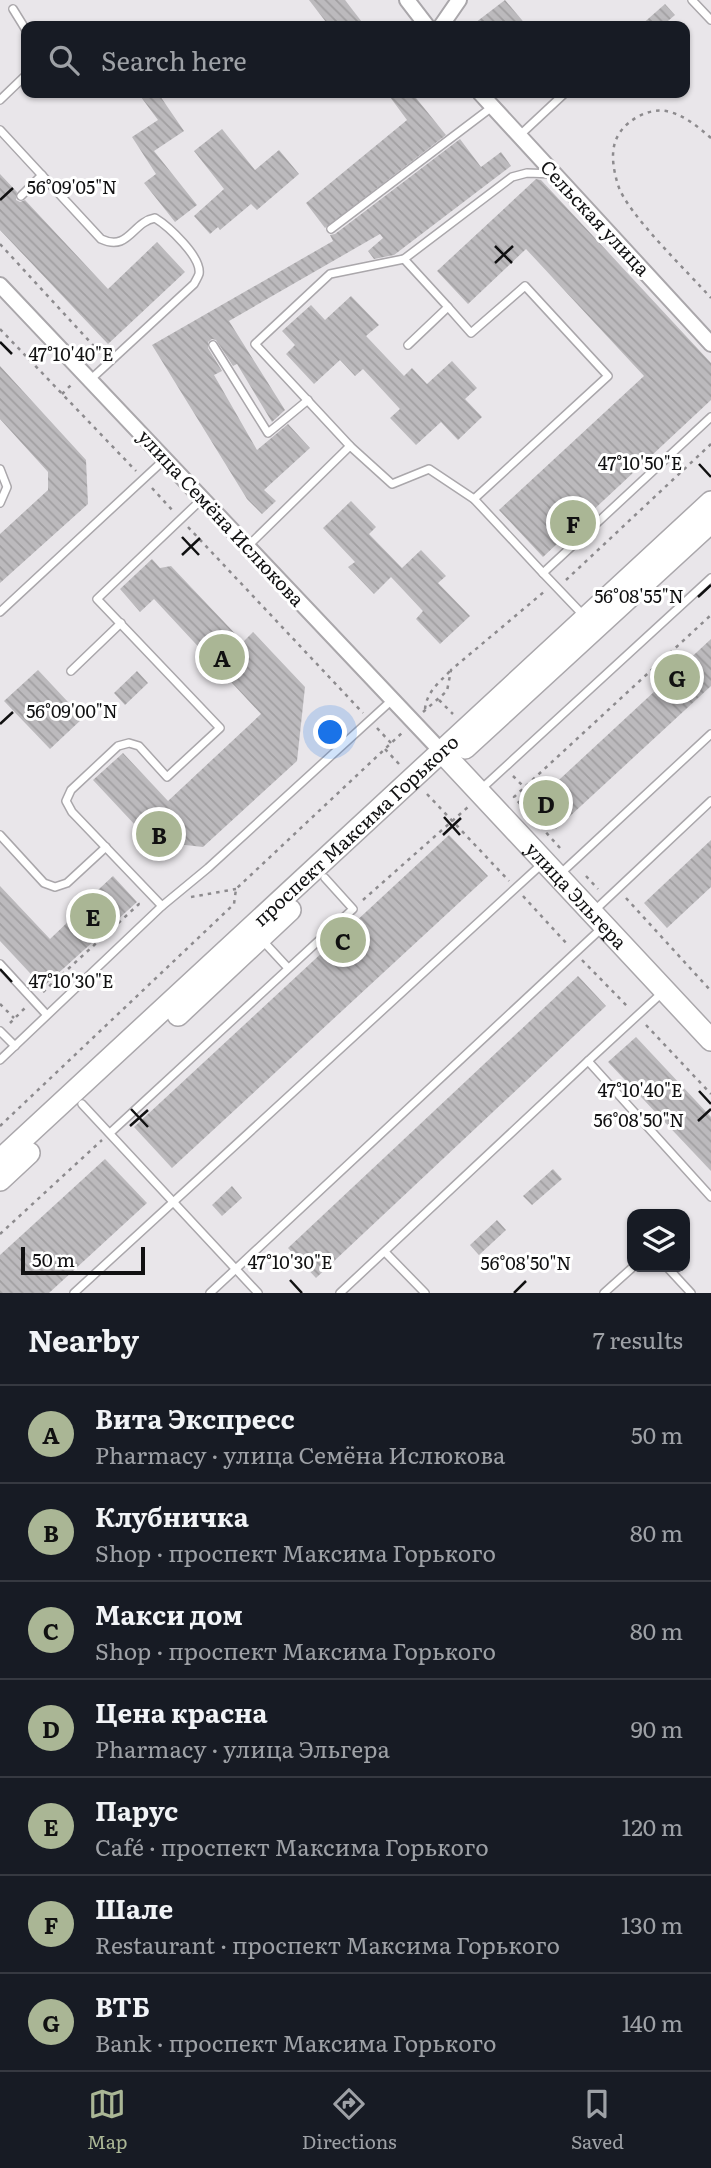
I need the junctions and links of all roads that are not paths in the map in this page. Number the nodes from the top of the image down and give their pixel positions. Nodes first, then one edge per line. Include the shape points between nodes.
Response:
1 (407, 0) edge
2 (459, 0) edge
3 (692, 0) edge
4 (13, 9) dead end
5 (711, 20) edge
6 (423, 21) edge
7 (444, 21) edge
8 (21, 22) edge
9 (21, 80) edge
10 (484, 98) edge
11 (560, 98) edge
12 (0, 100) edge
13 (492, 107) junction
14 (0, 130) edge
15 (519, 136) junction
16 (555, 174) junction
17 (41, 175) junction
18 (21, 196) dead end
19 (331, 229) dead end
20 (404, 259) junction
21 (0, 285) edge
22 (448, 307) junction
23 (711, 344) edge
24 (213, 345) dead end
25 (408, 345) dead end
26 (90, 380) junction
27 (308, 400) junction
28 (711, 417) edge
29 (350, 446) junction
30 (165, 459) junction
31 (0, 469) edge
32 (202, 499) junction
33 (474, 499) junction
34 (711, 502) edge
35 (0, 503) edge
36 (711, 522) edge
37 (248, 546) junction
38 (543, 573) junction
39 (711, 578) edge
40 (0, 612) edge
41 (586, 618) junction
42 (121, 623) junction
43 (71, 671) dead end
44 (392, 700) junction
45 (711, 734) edge
46 (446, 757) junction
47 (477, 796) junction
48 (711, 802) edge
49 (0, 835) edge
50 (106, 847) junction
51 (554, 862) junction
52 (325, 878) junction
53 (162, 906) junction
54 (598, 919) junction
55 (261, 938) junction
56 (0, 964) edge
57 (288, 968) junction
58 (665, 991) junction
59 (46, 1014) junction
60 (0, 1031) edge
61 (711, 1040) edge
62 (15, 1046) junction
63 (0, 1060) edge
64 (588, 1062) junction
65 (77, 1098) junction
66 (110, 1133) junction
67 (0, 1160) edge
68 (0, 1180) edge
69 (711, 1196) edge
70 (174, 1202) junction
71 (385, 1252) junction
72 (235, 1270) junction
73 (627, 1272) edge
74 (672, 1272) edge
75 (74, 1293) edge
76 (210, 1293) edge
77 (258, 1293) edge
78 (340, 1293) edge
79 (425, 1293) edge
80 (604, 1293) edge
81 (691, 1293) edge

1 - 6 street
2 - 7 street
3 - 5 lane
4 - 8 lane
9 - 12 lane
10 - 13 street, Сельская улица
11 - 15 lane
13 - 15 street, Сельская улица
13 - 19 lane
14 - 17 lane
15 - 16 street, Сельская улица
16 - 20 lane via 512,177
16 - 23 street, Сельская улица
17 - 18 lane
17 - 26 lane via 102,239 111,244 123,241 147,219 155,218 198,263 200,272 194,284
20 - 22 lane
20 - 27 lane via 330,274 255,344
21 - 26 street, улица Семёна Ислюкова
22 - 25 lane
22 - 33 lane via 471,333 525,286 608,376
24 - 27 lane via 268,433
26 - 30 street, улица Семёна Ислюкова
27 - 29 lane
28 - 38 lane
29 - 33 lane via 392,484 429,469
29 - 37 lane
30 - 32 street, улица Семёна Ислюкова
30 - 40 lane
31 - 35 lane via 8,487
32 - 37 street, улица Семёна Ислюкова
32 - 42 lane via 97,599
33 - 38 lane
34 - 41 main road, проспект Максима Горького
36 - 46 main road, проспект Максима Горького
37 - 44 street, улица Семёна Ислюкова
38 - 41 lane
39 - 47 lane
41 - 46 main road, проспект Максима Горького
42 - 43 lane
42 - 50 lane via 220,728 167,777 139,746 129,743 118,746 71,790 66,801 72,812
44 - 46 street, улица Семёна Ислюкова
44 - 53 lane
45 - 51 lane
46 - 47 main road, улица Эльгера
46 - 52 main road, проспект Максима Горького
46 - 65 main road, проспект Максима Горького
47 - 51 main road, улица Эльгера
48 - 54 lane
49 - 50 lane via 44,883 55,887 67,883
50 - 53 lane
51 - 54 main road, улица Эльгера
51 - 70 lane
52 - 55 main road, проспект Максима Горького
52 - 57 lane via 353,909
53 - 59 lane
54 - 58 main road, улица Эльгера
54 - 72 lane
55 - 57 lane
55 - 65 main road, проспект Максима Горького
56 - 59 lane
57 - 66 lane
58 - 61 main road, улица Эльгера
58 - 64 lane
59 - 62 lane
60 - 62 lane
62 - 63 lane
64 - 69 lane
64 - 71 lane
65 - 66 lane
65 - 67 main road, проспект Максима Горького
65 - 68 main road, проспект Максима Горького
66 - 70 lane
70 - 72 lane
70 - 75 lane
71 - 78 lane
71 - 79 lane
72 - 76 lane
72 - 77 lane
73 - 80 lane
74 - 81 lane

